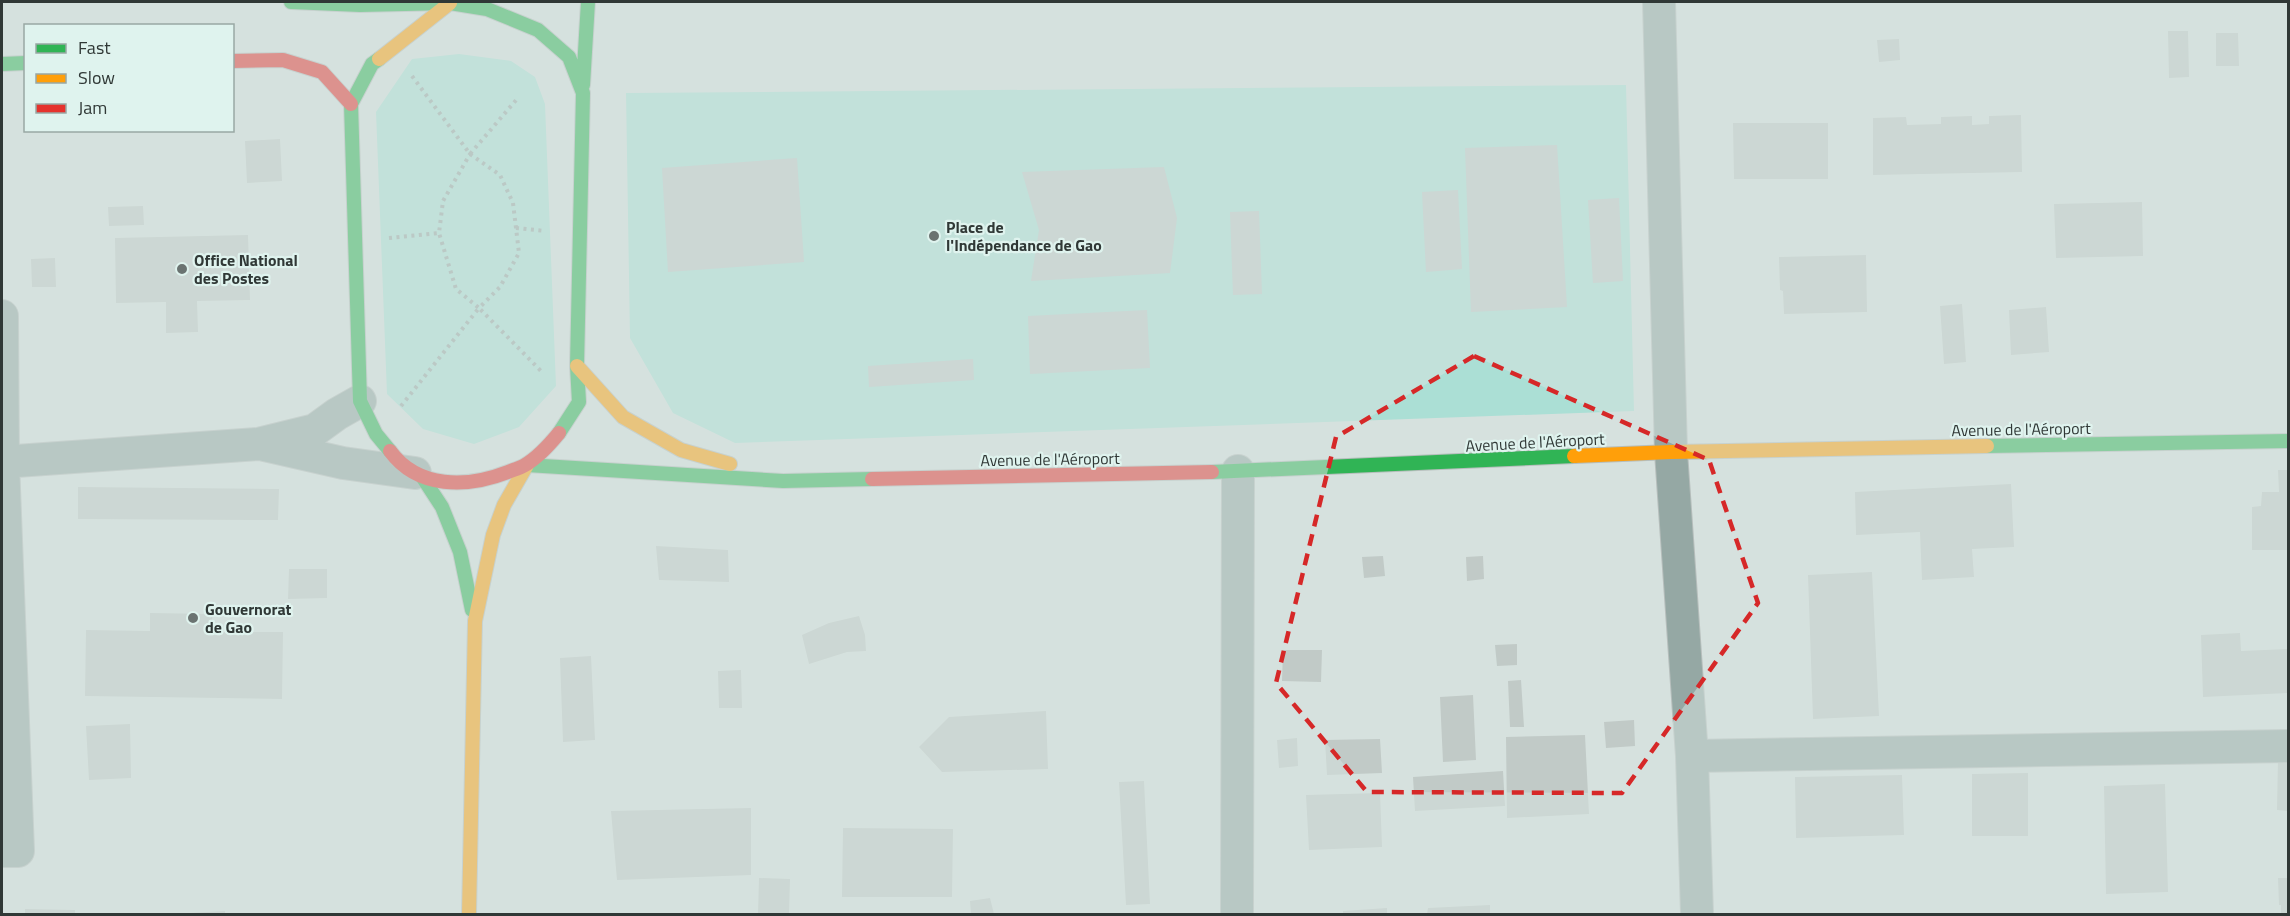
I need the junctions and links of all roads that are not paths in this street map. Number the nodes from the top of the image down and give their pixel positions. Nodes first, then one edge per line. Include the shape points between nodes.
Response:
1 (291, 2) edge
2 (510, 2) edge
3 (588, 2) edge
4 (606, 2) edge
5 (1659, 2) edge
6 (360, 3) edge
7 (450, 3) edge
8 (487, 9) junction
9 (234, 61) edge
10 (24, 63) edge
11 (2, 64) edge
12 (583, 93) junction
13 (351, 104) junction
14 (2, 316) edge
15 (577, 366) junction
16 (360, 401) junction
17 (2289, 441) edge
18 (258, 444) junction
19 (1671, 452) junction
20 (2, 462) edge
21 (525, 465) junction
22 (1238, 471) junction
23 (419, 475) junction
24 (783, 480) junction
25 (475, 621) junction
26 (2289, 746) edge
27 (1692, 756) junction
28 (10, 851) edge
29 (469, 915) edge
30 (1237, 915) edge
31 (1697, 915) edge

1 - 6 main road
2 - 8 main road
3 - 4 street
3 - 12 main road
5 - 19 street
6 - 7 main road
7 - 8 main road
7 - 13 main road via 372,64
8 - 12 main road via 538,30 569,57
9 - 13 main road via 284,60 322,72
10 - 11 main road
12 - 15 main road
13 - 16 main road
14 - 20 street
15 - 21 main road via 579,402 558,435
15 - 24 main road via 623,417 681,450
16 - 18 street via 315,430
16 - 23 main road via 376,434 397,461
17 - 19 main road, Avenue de l'Aéroport
18 - 20 street
18 - 23 street
19 - 22 main road, Avenue de l'Aéroport
19 - 27 street
20 - 28 street
21 - 23 main road via 487,480 450,483
21 - 24 main road
21 - 25 main road via 493,535
22 - 24 main road, Avenue de l'Aéroport
22 - 30 street
23 - 25 main road via 442,507 460,552
25 - 29 main road
26 - 27 street
27 - 31 street

